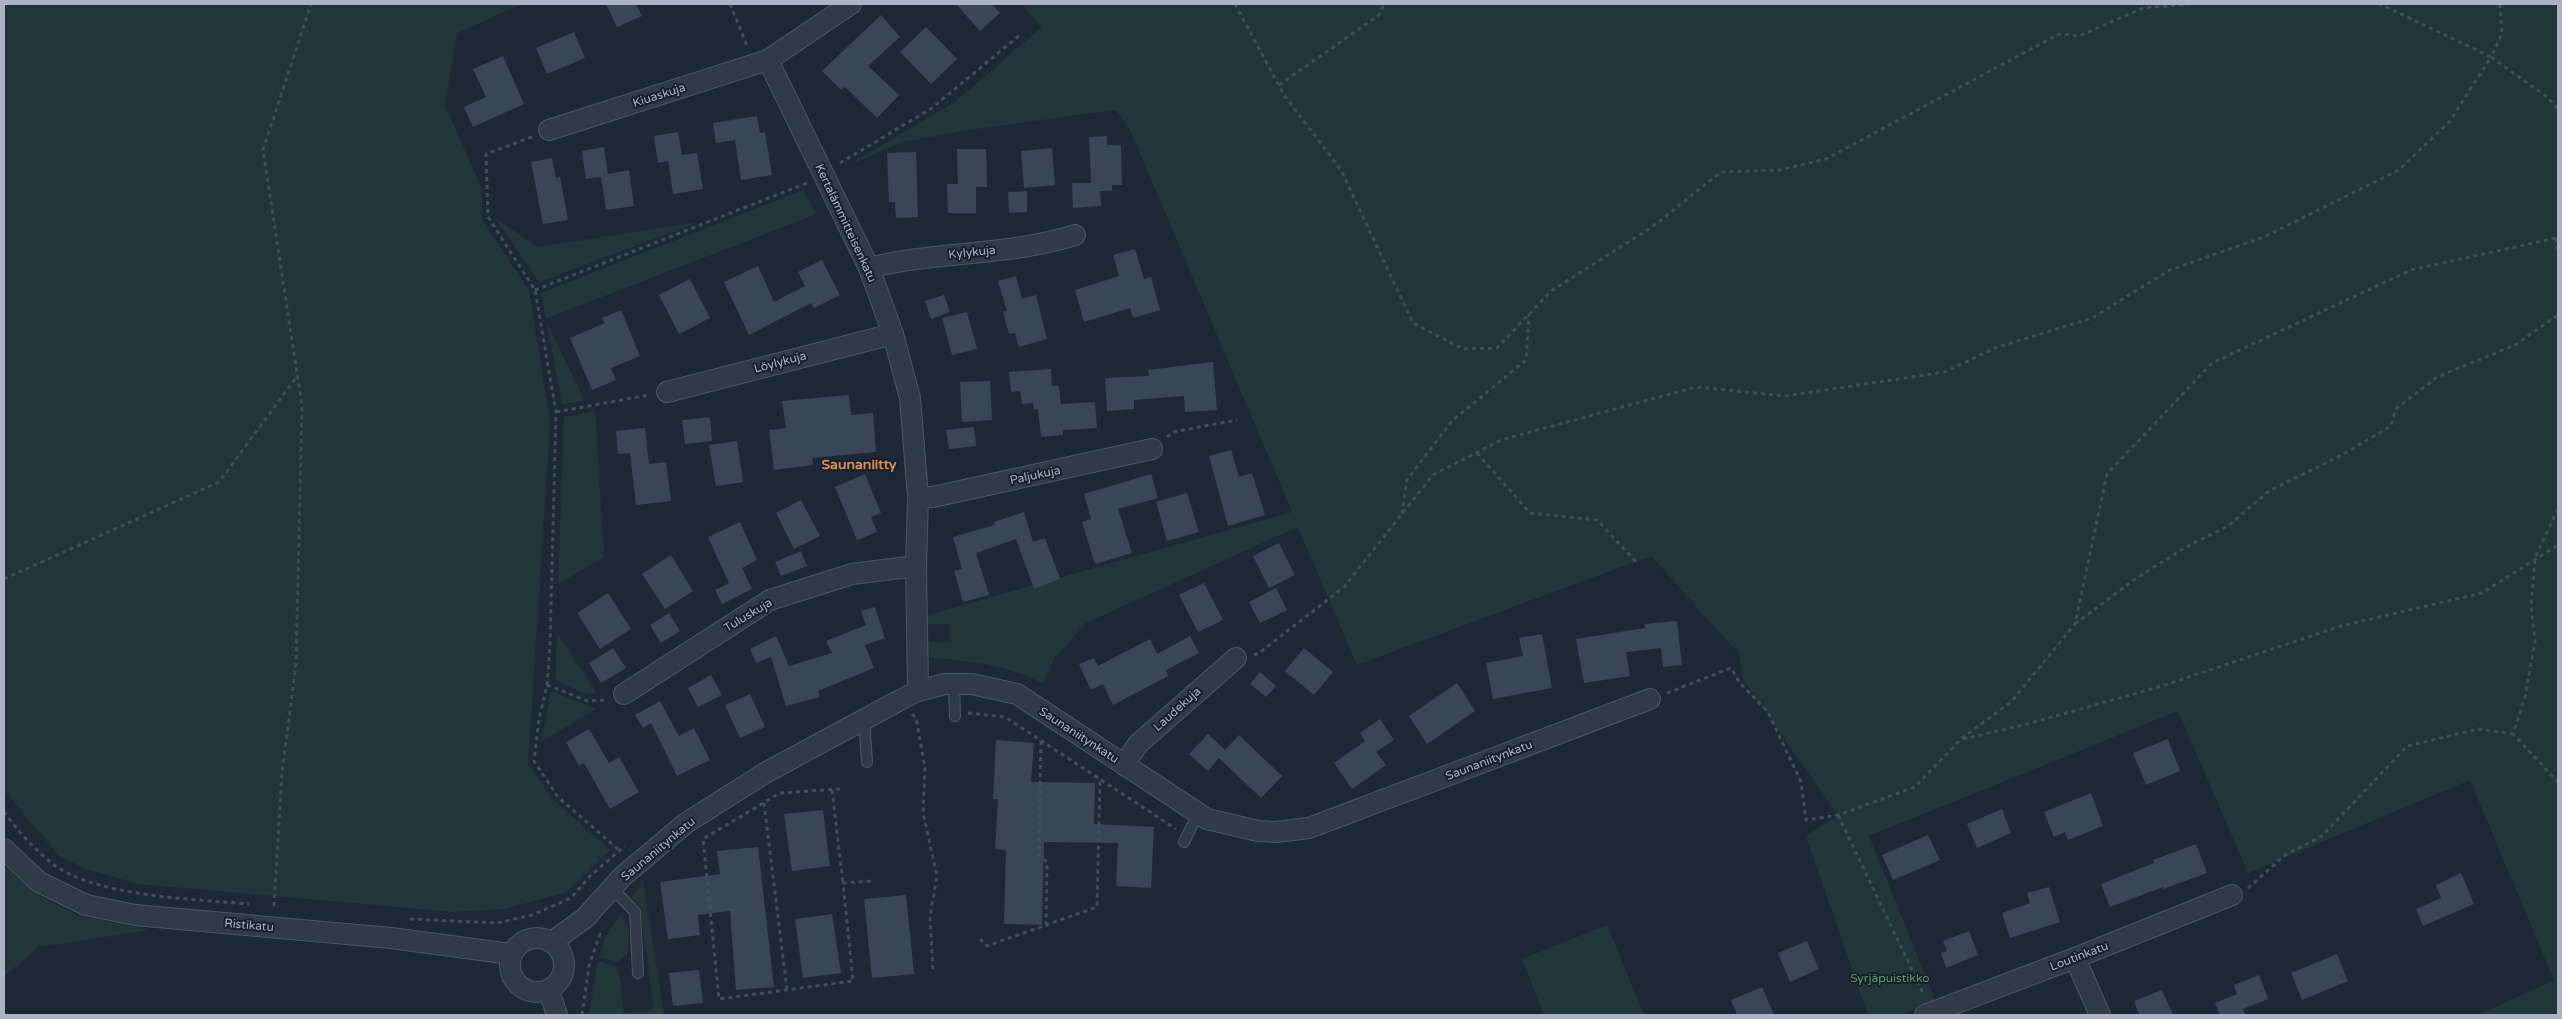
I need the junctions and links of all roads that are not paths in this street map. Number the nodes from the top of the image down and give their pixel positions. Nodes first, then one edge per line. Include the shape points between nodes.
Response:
1 (851, 4) edge
2 (761, 62) junction
3 (548, 130) road end
4 (1075, 235) dead end
5 (869, 268) junction
6 (893, 334) junction
7 (667, 392) road end
8 (1152, 449) road end
9 (918, 497) junction
10 (916, 566) junction
11 (1236, 658) road end
12 (954, 684) junction
13 (624, 694) road end
14 (910, 695) junction
15 (1650, 699) road end
16 (955, 714) road end
17 (864, 720) junction
18 (867, 762) dead end
19 (1124, 765) junction
20 (1198, 814) junction
21 (1186, 839) road end
22 (4, 849) edge
23 (612, 888) junction
24 (2232, 895) road end
25 (552, 942) junction
26 (511, 954) junction
27 (2075, 958) junction
28 (638, 973) dead end
29 (548, 990) junction
30 (1929, 1014) edge
31 (557, 1015) edge
32 (2100, 1015) edge

1 - 2 street, Kiuaskuja
2 - 3 street, Kiuaskuja
2 - 5 street, Kertalämmitteisenkatu via 816,178
4 - 5 street, Kylykuja via 1051,243 903,260
5 - 6 street, Kertalämmitteisenkatu
6 - 7 street, Löylykuja
6 - 9 street, Kertalämmitteisenkatu via 910,398
8 - 9 street, Paljukuja via 933,497
9 - 10 street, Kertalämmitteisenkatu
10 - 13 street, Tuluskuja via 852,574 770,600
10 - 14 street, Kertalämmitteisenkatu
11 - 19 street, Laudekuja via 1138,744
12 - 14 street, Saunaniitynkatu
12 - 16 lane
12 - 19 street, Saunaniitynkatu via 972,684 1017,694
14 - 17 street, Saunaniitynkatu
15 - 20 street, Saunaniitynkatu via 1309,828 1258,831
17 - 18 lane
17 - 23 street, Saunaniitynkatu via 765,773 686,823
19 - 20 street, Saunaniitynkatu
20 - 21 lane
22 - 26 street, Ristikatu via 39,882 94,906 135,915 390,938
23 - 25 street, Saunaniitynkatu via 585,918
23 - 28 lane via 635,912
24 - 27 street, Loutinkatu
25 - 26 street via 532,938 516,946
25 - 29 street via 564,961 556,984
26 - 29 street via 510,968 518,985 532,992
27 - 30 street, Loutinkatu
27 - 32 street
29 - 31 street

